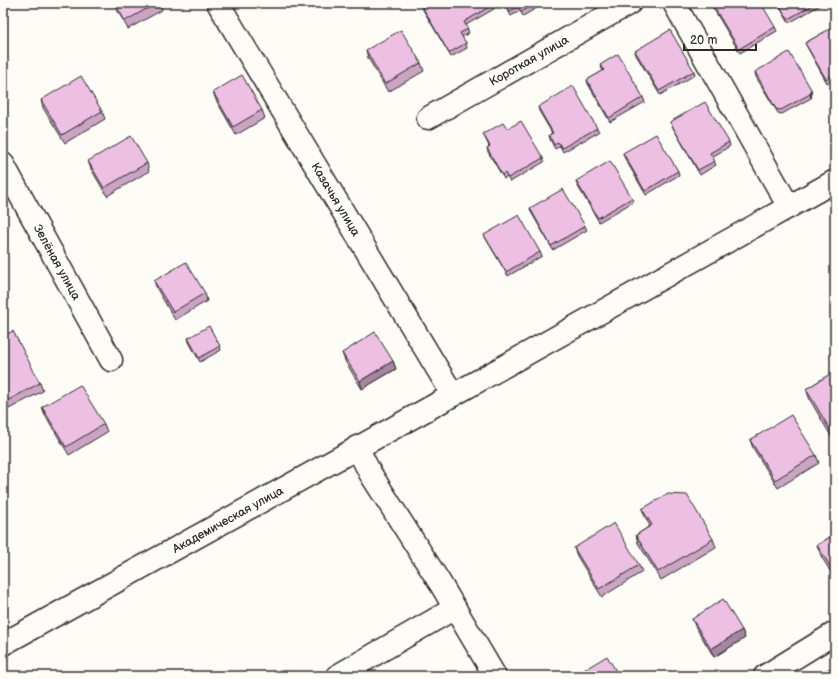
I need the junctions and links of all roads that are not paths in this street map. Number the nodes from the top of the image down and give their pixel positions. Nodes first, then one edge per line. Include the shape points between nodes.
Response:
1 (218, 3) edge
2 (630, 3) edge
3 (674, 3) edge
4 (428, 118) dead end
5 (3, 164) edge
6 (835, 181) edge
7 (789, 207) junction
8 (111, 360) dead end
9 (452, 395) junction
10 (357, 447) junction
11 (454, 608) junction
12 (835, 633) edge
13 (3, 644) edge
14 (337, 676) edge
15 (495, 676) edge
16 (765, 676) edge

1 - 9 street, Казачья улица
2 - 4 street, Короткая улица
3 - 7 street
5 - 8 street, Зелёная улица
6 - 7 street, Академическая улица
7 - 9 street, Академическая улица
9 - 10 street, Академическая улица
10 - 11 street via 370,473
10 - 13 street, Академическая улица
11 - 14 street
11 - 15 street
12 - 16 street

